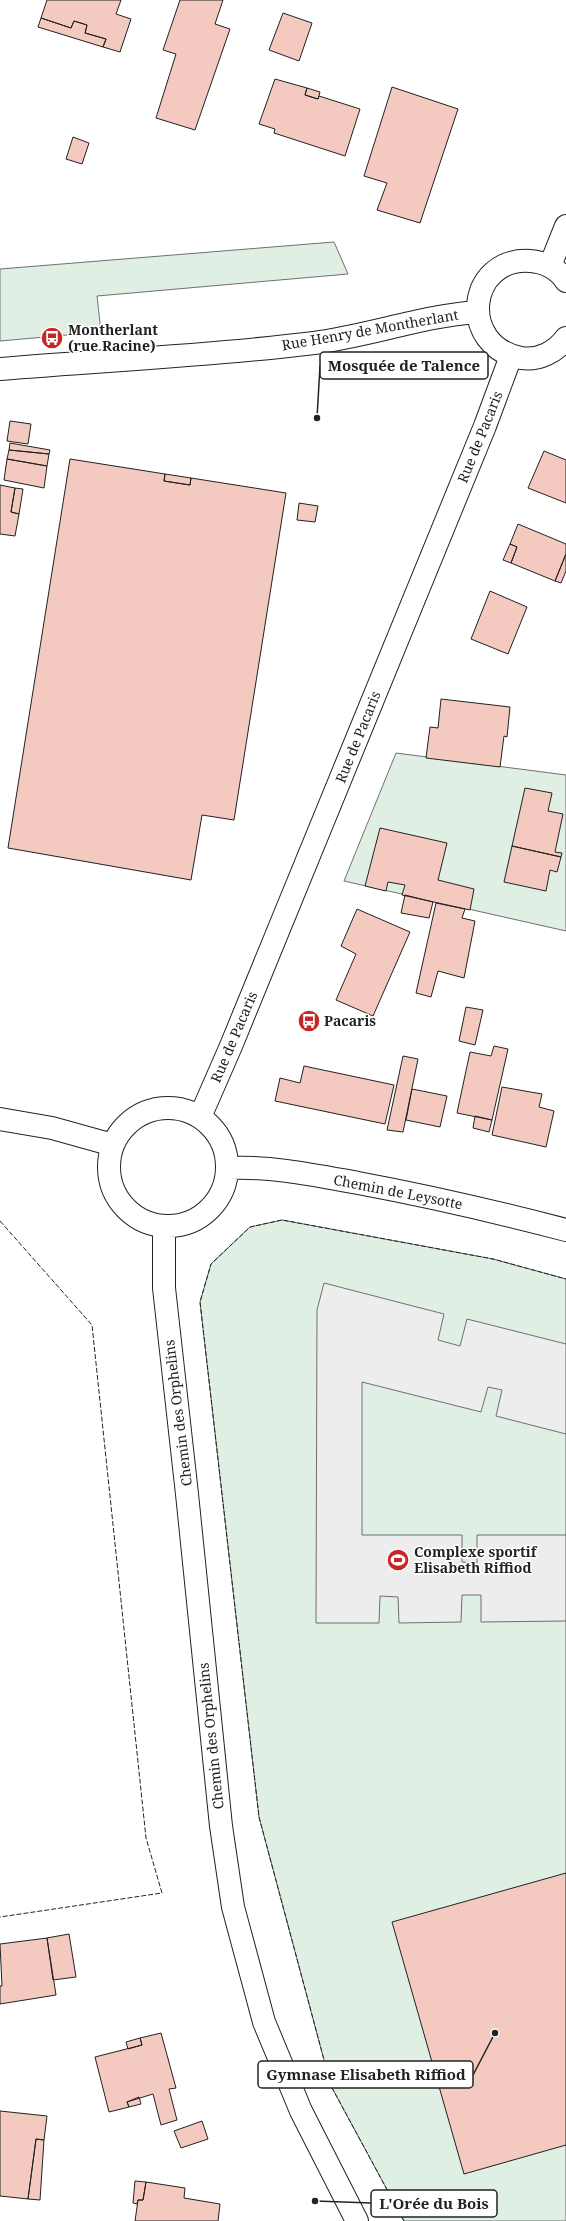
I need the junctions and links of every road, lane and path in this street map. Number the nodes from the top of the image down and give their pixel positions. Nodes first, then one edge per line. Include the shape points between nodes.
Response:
1 (566, 226) edge
2 (550, 266) junction
3 (566, 281) edge
4 (478, 312) junction
5 (566, 338) edge
6 (511, 356) junction
7 (0, 368) edge
8 (200, 1117) junction
9 (0, 1119) edge
10 (113, 1145) junction
11 (228, 1168) junction
12 (164, 1226) junction
13 (566, 1230) edge
14 (357, 2221) edge

1 - 2 street
2 - 3 street
2 - 4 street via 522,260 507,264 494,272 484,283 479,297
4 - 6 street via 480,326 487,339
4 - 7 street, Rue Henry de Montherlant via 428,319 383,331 316,343
5 - 6 street via 552,352 538,357
6 - 8 street, Rue de Pacaris via 470,463
8 - 10 street via 181,1109 161,1108 142,1114 120,1132
8 - 11 street via 214,1130 225,1148
9 - 10 street via 52,1128
10 - 12 street via 109,1163 111,1181 117,1196 130,1212 146,1222
11 - 12 street via 224,1187 215,1203 201,1217 183,1224
11 - 13 street, Chemin de Leysotte via 256,1167 294,1172 485,1209
12 - 14 street, Chemin des Orphelins via 164,1288 220,1826 233,1907 264,2022 301,2111

